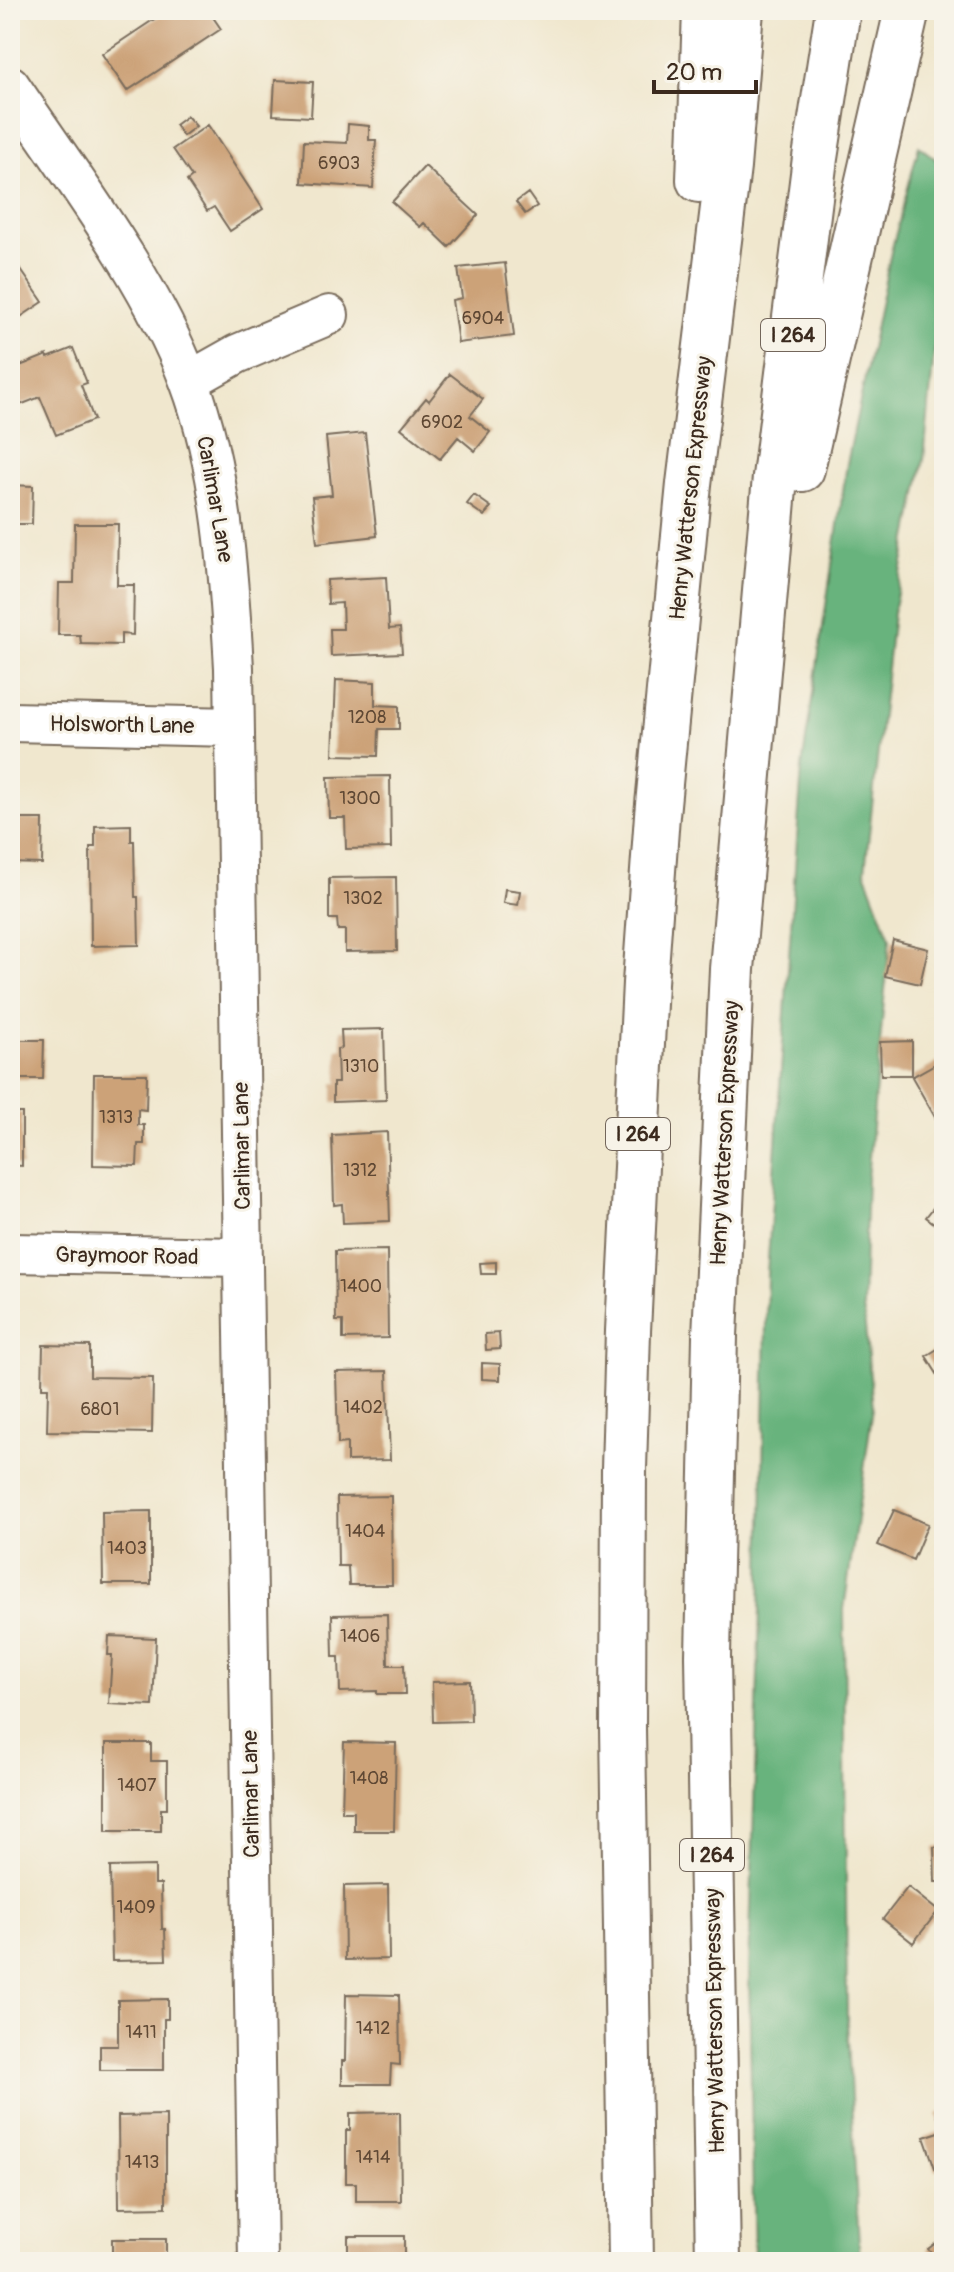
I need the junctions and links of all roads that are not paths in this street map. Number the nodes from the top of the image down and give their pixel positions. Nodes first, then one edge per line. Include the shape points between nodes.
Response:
1 (705, 10) edge
2 (741, 10) edge
3 (838, 10) edge
4 (907, 10) edge
5 (10, 85) edge
6 (329, 315) dead end
7 (189, 381) junction
8 (689, 484) junction
9 (757, 662) junction
10 (10, 722) edge
11 (234, 727) junction
12 (10, 1253) edge
13 (243, 1257) junction
14 (258, 2262) edge
15 (631, 2262) edge
16 (718, 2262) edge

1 - 8 highway
2 - 8 highway, Henry Watterson Expressway / I 264 via 728,167
3 - 9 highway, Henry Watterson Expressway / I 264 via 815,158
4 - 9 highway
5 - 7 street, Carlimar Lane via 134,274
6 - 7 street
7 - 11 street, Carlimar Lane via 213,473 229,567
8 - 15 highway, Henry Watterson Expressway / I 264 via 646,967 628,1331 623,1728
9 - 16 highway, Henry Watterson Expressway / I 264 via 732,969 715,1336 708,1656
10 - 11 street, Holsworth Lane
11 - 13 street, Carlimar Lane
12 - 13 street, Graymoor Road
13 - 14 street, Carlimar Lane

